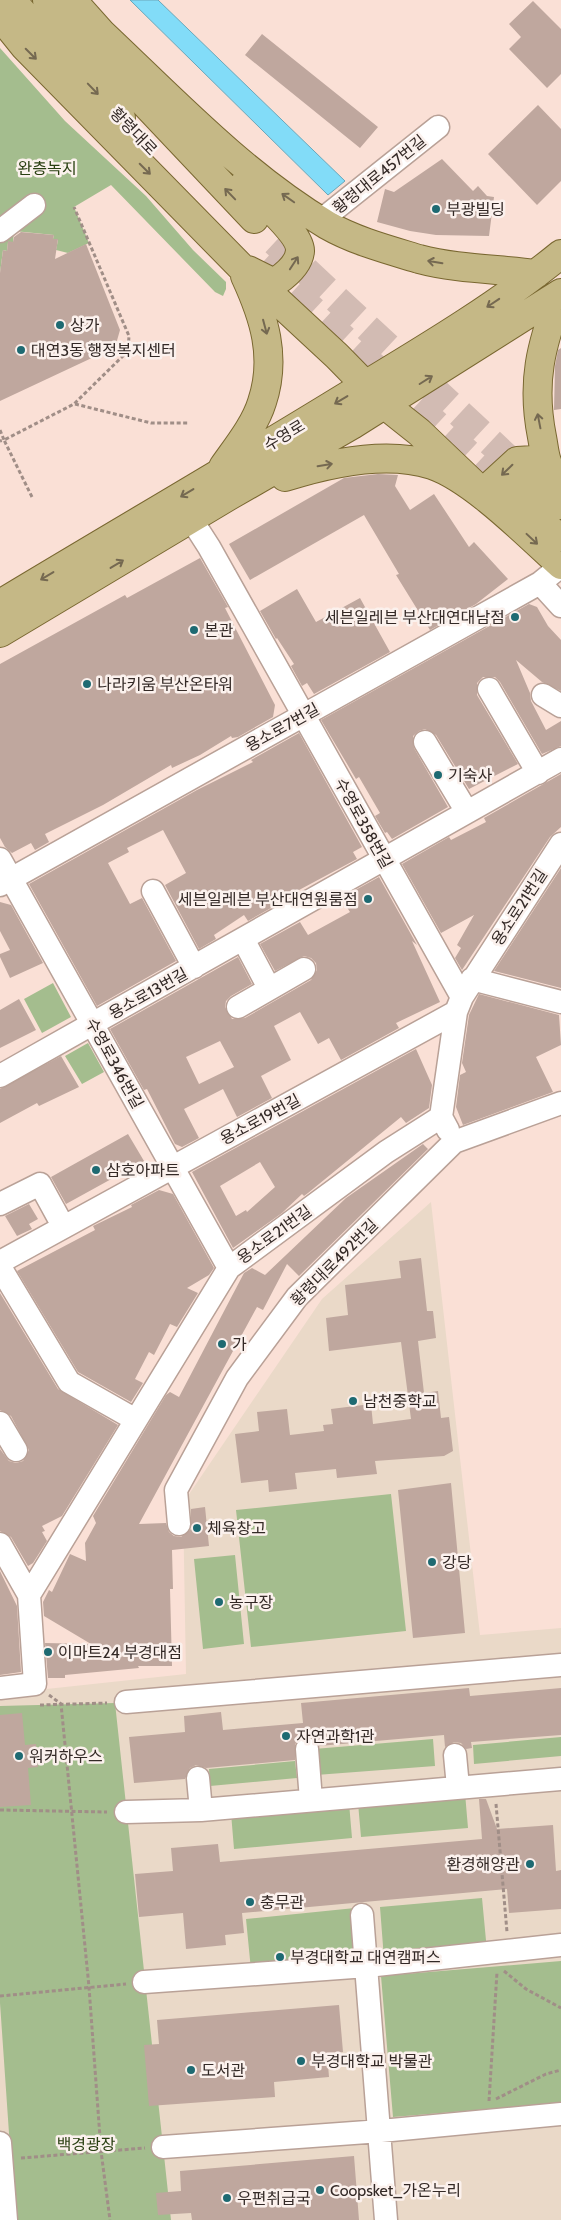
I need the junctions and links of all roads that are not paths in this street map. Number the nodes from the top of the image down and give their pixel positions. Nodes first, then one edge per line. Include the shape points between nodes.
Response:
1 (12, 0) edge
2 (46, 0) edge
3 (72, 0) edge
4 (0, 16) edge
5 (94, 26) junction
6 (438, 127) dead end
7 (34, 206) dead end
8 (320, 221) junction
9 (0, 231) edge
10 (561, 254) edge
11 (258, 256) junction
12 (536, 274) junction
13 (560, 294) edge
14 (366, 385) junction
15 (385, 405) junction
16 (223, 486) junction
17 (531, 486) edge
18 (561, 505) edge
19 (191, 519) junction
20 (561, 540) edge
21 (561, 566) edge
22 (540, 583) junction
23 (0, 604) edge
24 (561, 606) edge
25 (0, 633) edge
26 (489, 689) dead end
27 (304, 715) junction
28 (426, 742) dead end
29 (561, 759) edge
30 (538, 773) junction
31 (467, 812) junction
32 (561, 844) edge
33 (0, 858) edge
34 (384, 859) junction
35 (6, 882) edge
36 (153, 891) dead end
37 (243, 939) junction
38 (194, 967) junction
39 (304, 969) dead end
40 (269, 988) junction
41 (463, 996) junction
42 (561, 1002) edge
43 (238, 1007) dead end
44 (93, 1024) junction
45 (0, 1076) edge
46 (561, 1103) edge
47 (441, 1117) junction
48 (454, 1142) junction
49 (172, 1166) junction
50 (0, 1204) edge
51 (63, 1226) junction
52 (0, 1262) edge
53 (0, 1267) edge
54 (229, 1268) junction
55 (136, 1420) junction
56 (0, 1423) edge
57 (16, 1450) dead end
58 (179, 1524) dead end
59 (0, 1544) edge
60 (29, 1595) junction
61 (561, 1665) edge
62 (0, 1688) edge
63 (126, 1702) road end
64 (307, 1749) dead end
65 (456, 1755) dead end
66 (198, 1778) dead end
67 (561, 1779) edge
68 (458, 1787) junction
69 (311, 1800) junction
70 (201, 1810) junction
71 (126, 1812) road end
72 (362, 1915) dead end
73 (561, 1945) edge
74 (367, 1966) junction
75 (144, 1982) road end
76 (561, 2114) edge
77 (381, 2131) junction
78 (163, 2147) road end
79 (1, 2152) edge
80 (6, 2220) edge
81 (386, 2220) edge

1 -> 11 main road, 황령대로 via 55,49
11 -> 2 main road, 황령대로
3 - 5 main road
4 -> 11 main road via 25,47
8 -> 5 main road via 231,154
11 -> 5 main road via 262,278 277,281 298,260 298,240
6 - 8 street, 황령대로457번길
7 - 9 street
12 -> 8 main road via 422,260 356,238
10 - 12 main road, 수영로
11 - 14 main road via 338,356
11 -> 16 main road via 258,304 267,332 269,366 262,402
12 -> 14 main road, 수영로
15 -> 13 main road, 수영로
17 -> 13 main road via 538,367 545,334
14 - 15 main road
14 -> 16 main road, 수영로
15 - 16 main road, 수영로
15 - 17 main road via 419,432
16 -> 17 main road via 319,466 354,461 404,460 432,465 452,474
16 - 19 main road, 수영로
16 -> 23 main road, 수영로
18 -> 17 main road
17 - 20 main road
17 -> 21 main road
25 -> 19 main road, 수영로
19 - 27 street, 수영로358번길
21 - 22 street, 용소로7번길
22 - 24 street
22 - 27 street, 용소로7번길
26 - 30 street
27 - 34 street, 수영로358번길
27 - 35 street, 용소로7번길
28 - 31 street
29 - 30 street, 용소로13번길
30 - 31 street, 용소로13번길
31 - 34 street, 용소로13번길
32 - 41 street, 용소로21번길
33 - 35 street, 수영로346번길
34 - 37 street, 용소로13번길
34 - 41 street, 수영로358번길
35 - 44 street, 수영로346번길
36 - 38 street
37 - 38 street, 용소로13번길
37 - 40 street
38 - 44 street, 용소로13번길
39 - 40 street
40 - 43 street
41 - 42 street
41 - 47 street
41 - 49 street, 용소로19번길
44 - 45 street, 용소로13번길
44 - 49 street, 수영로346번길
46 - 48 street, 황령대로492번길
47 - 48 street
47 - 54 street, 용소로21번길 via 386,1152
48 - 58 street, 황령대로492번길 via 297,1297 237,1378 176,1490
49 - 51 street, 용소로19번길
49 - 54 street, 수영로346번길
50 - 51 street via 40,1184
51 - 52 street, 용소로19번길
53 - 55 street via 69,1382
54 - 55 street, 용소로21번길
55 - 60 street, 용소로21번길
56 - 57 street
59 - 60 street
60 - 62 street via 36,1694
61 - 63 street
64 - 69 street
65 - 68 street
66 - 70 street
67 - 68 street
68 - 69 street
69 - 70 street
70 - 71 street
72 - 74 street
73 - 74 street
74 - 75 street
74 - 77 street
76 - 77 street via 482,2115
77 - 78 street
77 - 81 street
79 - 80 street

